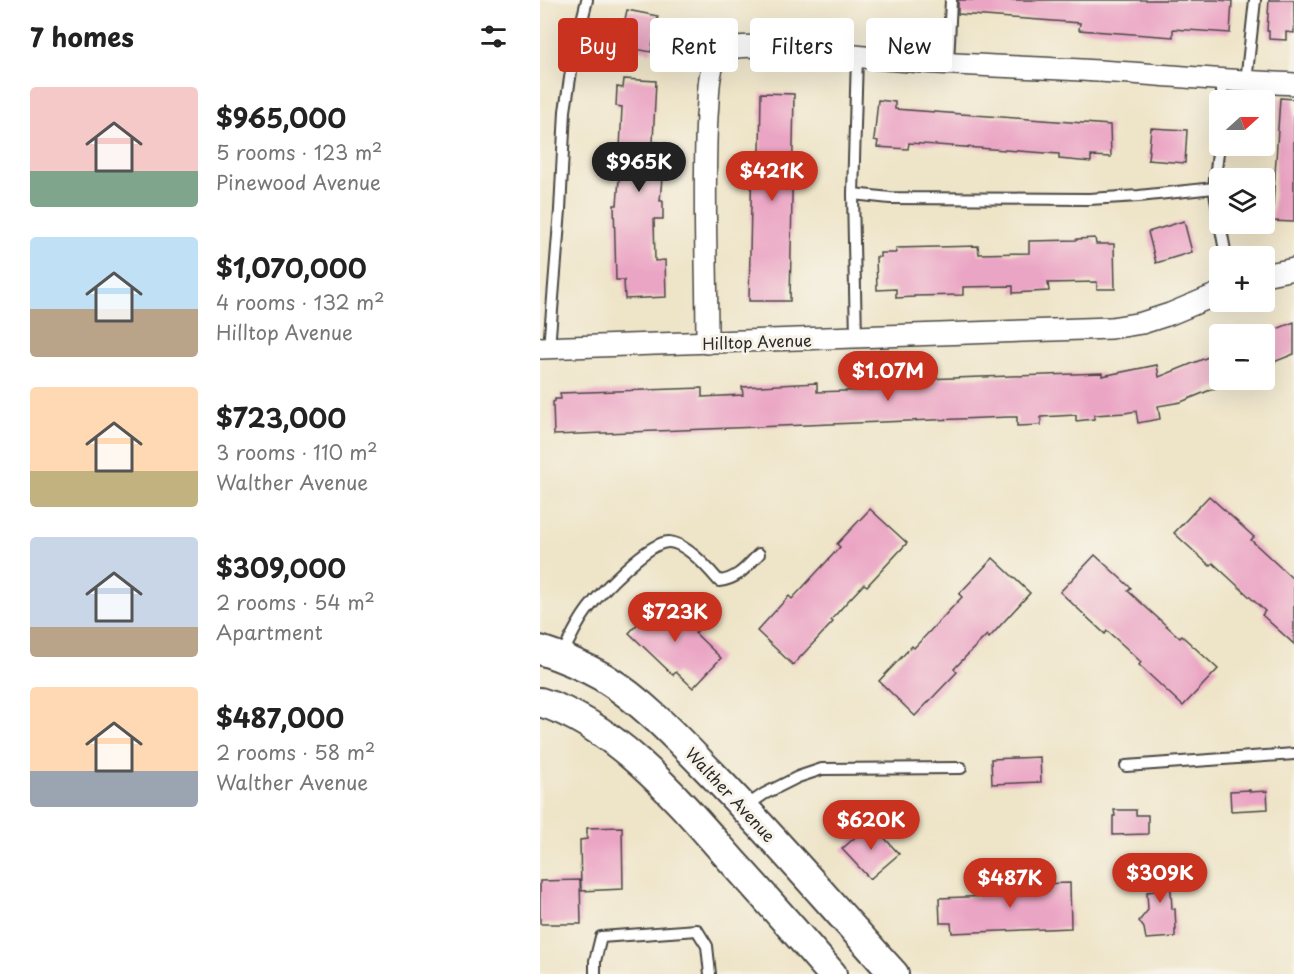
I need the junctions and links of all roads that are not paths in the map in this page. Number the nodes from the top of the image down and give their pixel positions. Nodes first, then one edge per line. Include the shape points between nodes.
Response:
1 (587, 0) edge
2 (951, 0) edge
3 (1255, 0) edge
4 (950, 18) edge
5 (857, 57) junction
6 (866, 58) edge
7 (952, 63) edge
8 (1246, 82) junction
9 (1294, 84) edge
10 (1222, 90) edge
11 (1209, 189) edge
12 (853, 194) junction
13 (1294, 268) edge
14 (1275, 272) edge
15 (1209, 298) edge
16 (856, 337) junction
17 (707, 343) junction
18 (544, 348) edge
19 (759, 554) dead end
20 (550, 653) edge
21 (540, 702) edge
22 (1294, 754) edge
23 (1126, 766) dead end
24 (961, 768) dead end
25 (745, 807) junction
26 (595, 974) edge
27 (710, 974) edge
28 (832, 974) edge
29 (894, 974) edge

1 - 18 lane via 565,111 560,210
2 - 4 lane
3 - 8 lane
5 - 6 street
5 - 12 lane
5 - 17 street via 762,46 735,46 719,52 710,80 706,143
7 - 10 street via 1091,70
8 - 9 street
8 - 10 street
11 - 12 lane via 1089,199 890,198
12 - 16 lane
13 - 14 street
15 - 16 street, Hilltop Avenue via 1143,323 1111,328
16 - 17 street, Hilltop Avenue
17 - 18 street, Hilltop Avenue
19 - 20 lane via 735,576 718,581 698,558 680,546 663,542 628,567
20 - 25 main road, Walther Avenue via 604,678 634,700
21 - 28 main road via 586,722 658,780
22 - 23 lane
24 - 25 lane via 822,769 798,777
25 - 29 main road, Walther Avenue
26 - 27 lane via 601,937 697,930 707,946

